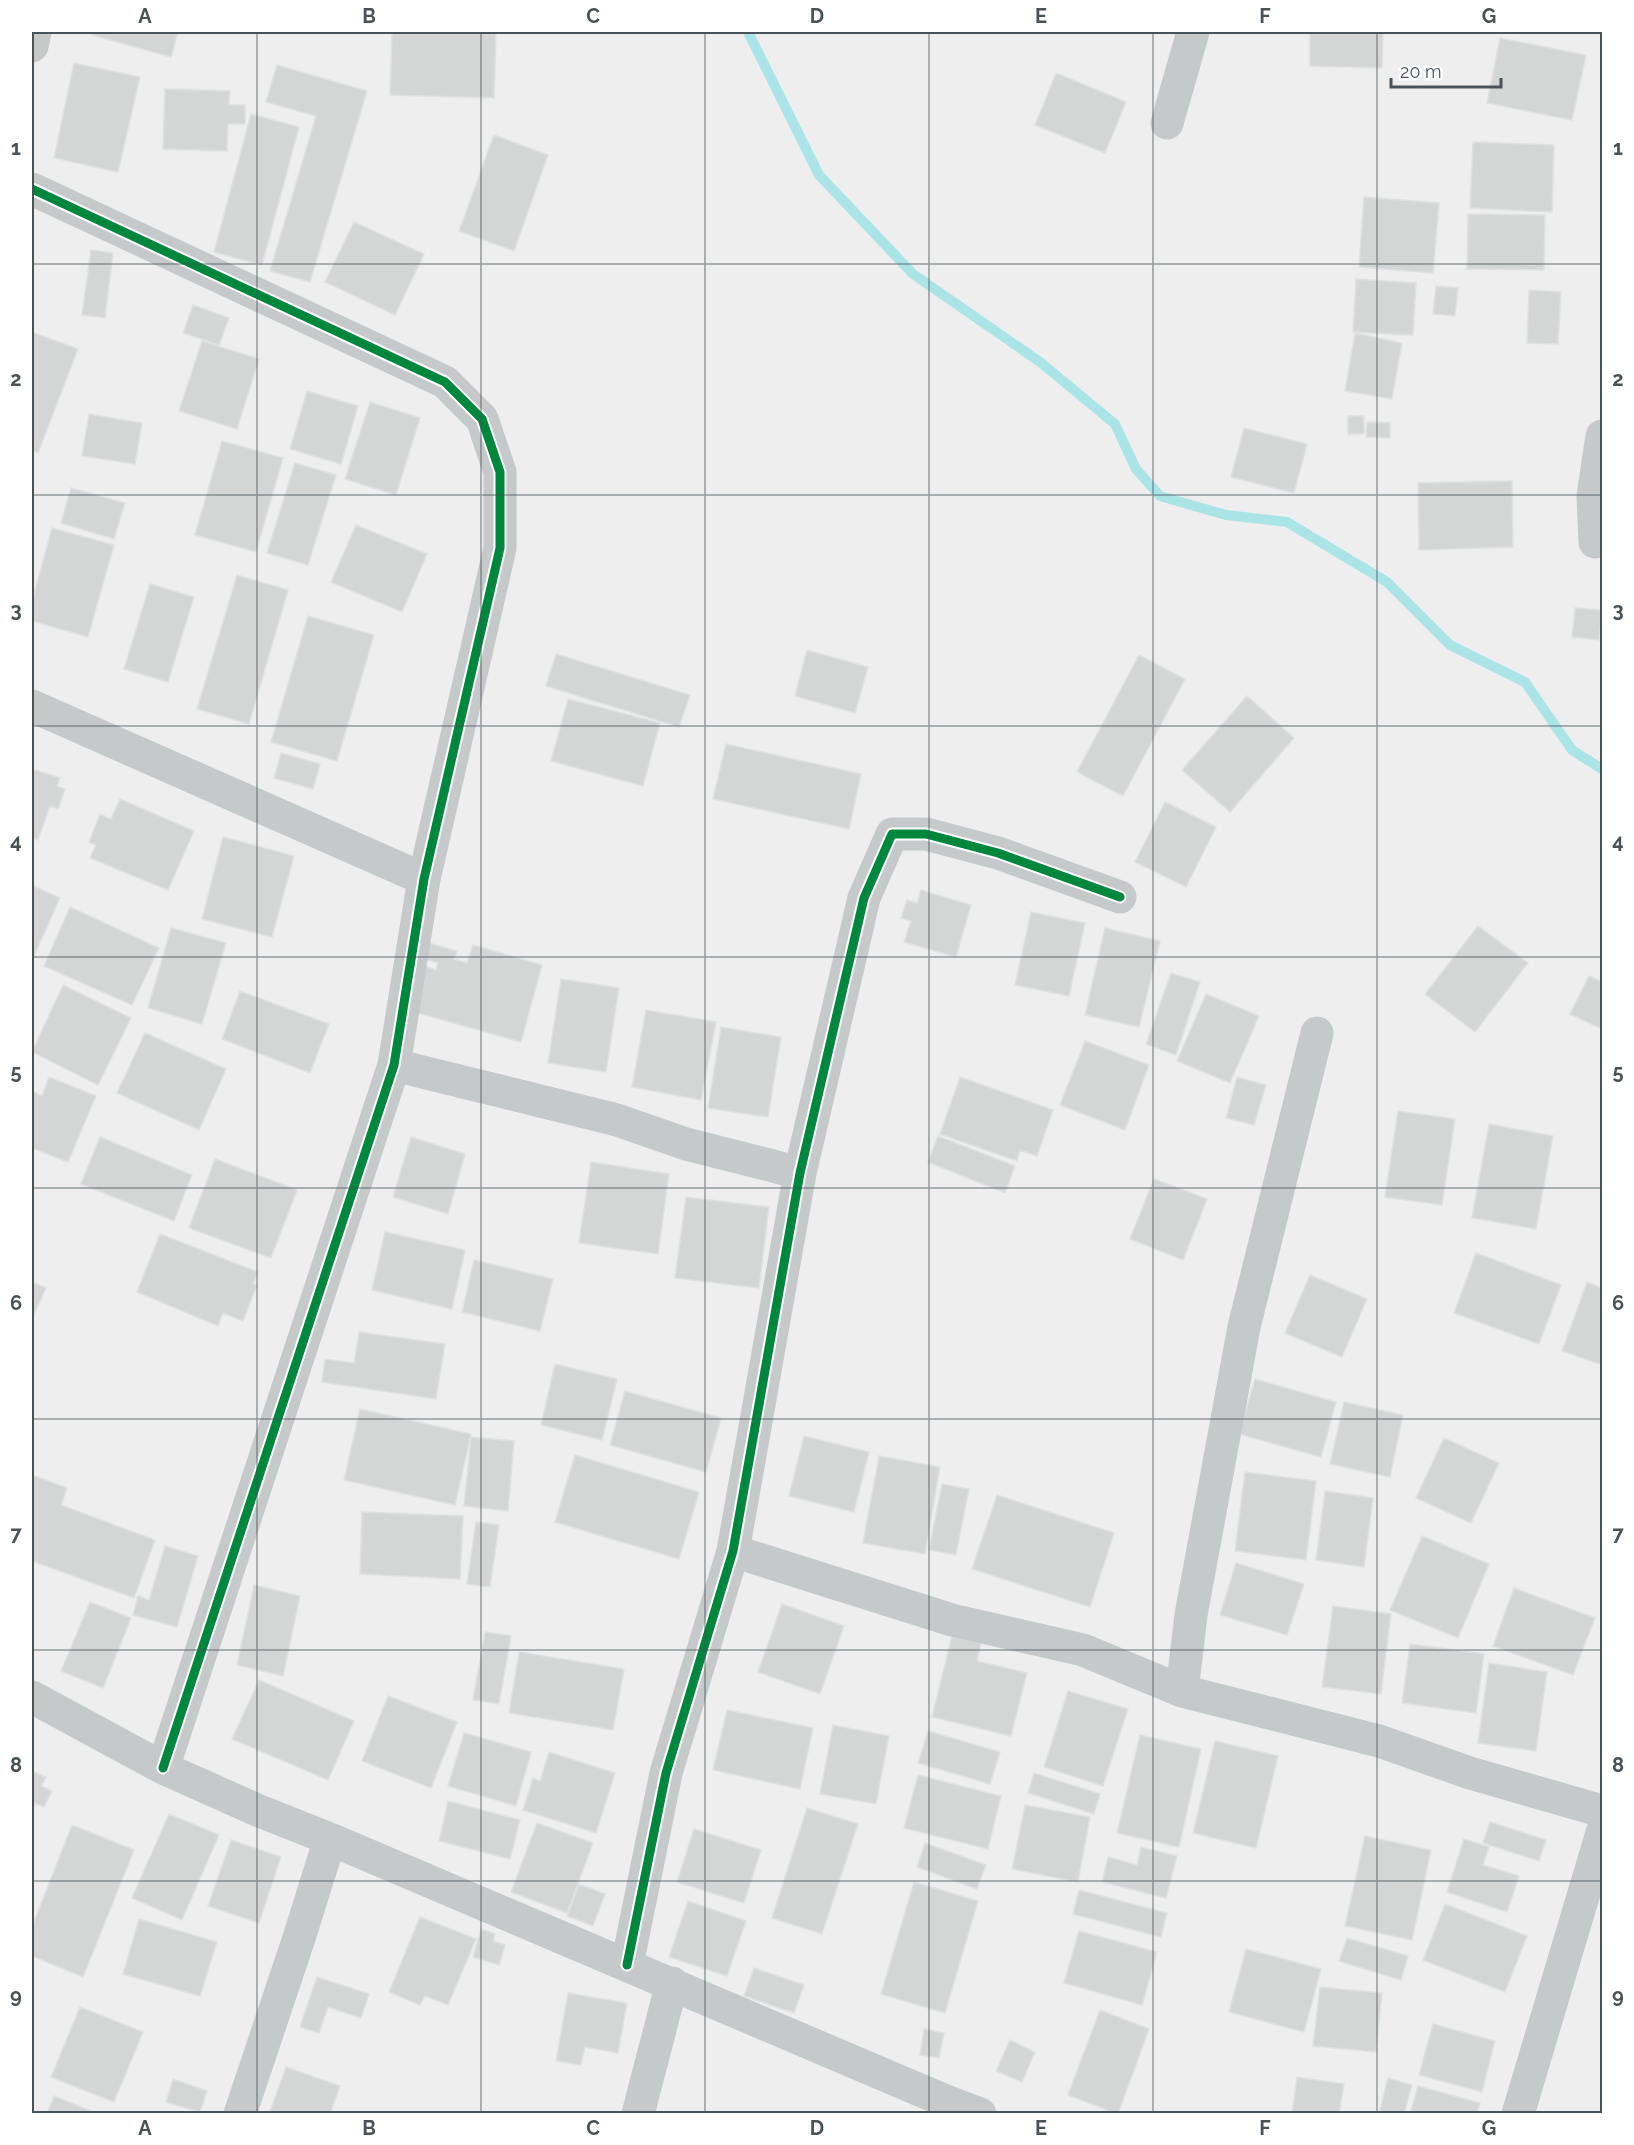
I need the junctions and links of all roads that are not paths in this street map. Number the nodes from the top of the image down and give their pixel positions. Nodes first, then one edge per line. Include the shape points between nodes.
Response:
1 (36, 32) edge
2 (1193, 32) edge
3 (32, 46) edge
4 (1167, 123) dead end
5 (32, 189) edge
6 (1602, 436) edge
7 (1595, 542) dead end
8 (32, 706) edge
9 (423, 879) junction
10 (1120, 897) dead end
11 (1317, 1034) dead end
12 (394, 1065) junction
13 (800, 1173) junction
14 (733, 1551) junction
15 (1182, 1691) junction
16 (32, 1697) edge
17 (163, 1768) junction
18 (1602, 1811) edge
19 (1602, 1833) edge
20 (330, 1839) junction
21 (627, 1965) junction
22 (672, 1983) junction
23 (240, 2114) edge
24 (638, 2114) edge
25 (980, 2114) edge
26 (1518, 2114) edge

1 - 3 street
2 - 4 street
5 - 9 street via 445,382 482,419 500,472 500,548
6 - 7 street via 1593,496
8 - 9 street
9 - 12 street
10 - 13 street via 977,848 926,834 892,834 864,898
11 - 15 street via 1244,1327 1191,1615
12 - 13 street via 617,1120 686,1144
12 - 17 street
13 - 14 street
14 - 15 street via 952,1620 1083,1650
14 - 21 street via 666,1773
15 - 18 street via 1379,1741 1470,1773
16 - 17 street
17 - 20 street
19 - 26 street
20 - 21 street
20 - 23 street
21 - 22 street
22 - 24 street
22 - 25 street

